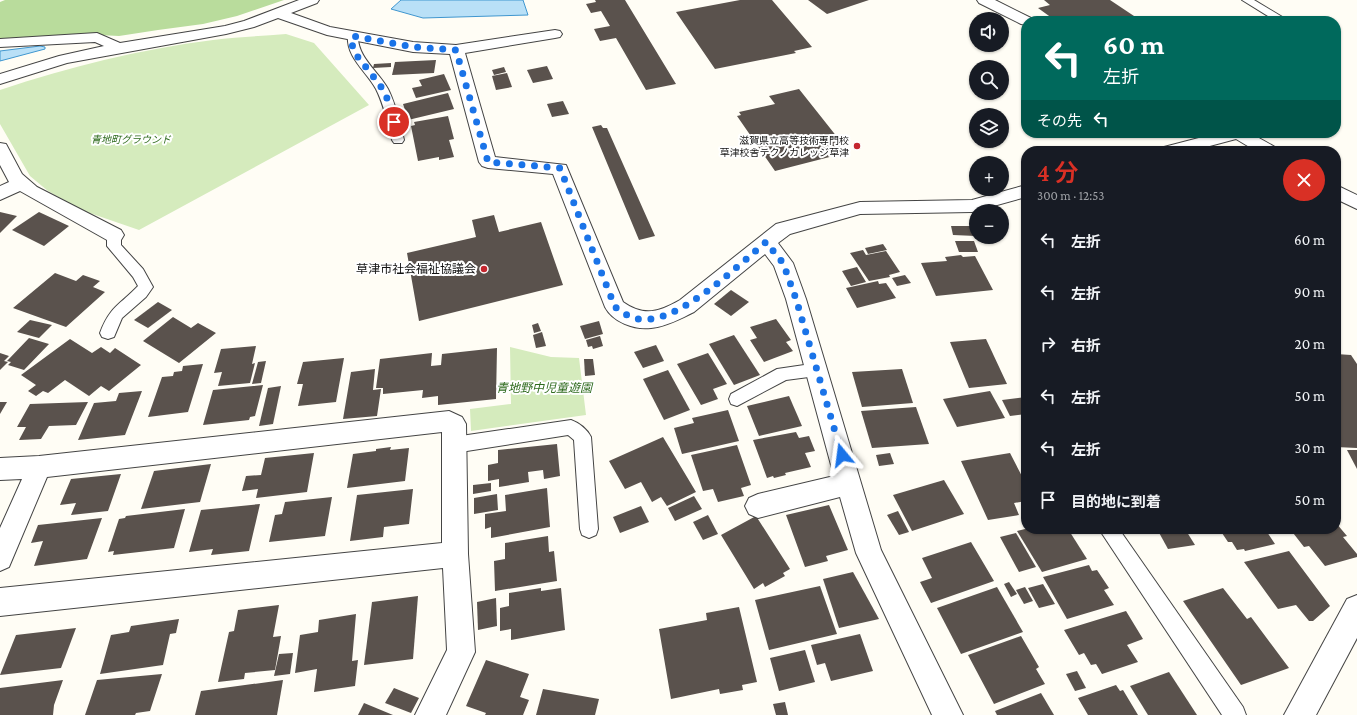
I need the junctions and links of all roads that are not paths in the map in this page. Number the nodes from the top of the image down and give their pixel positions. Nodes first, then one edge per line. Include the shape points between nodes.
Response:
1 (312, 0) edge
2 (984, 0) edge
3 (1247, 0) edge
4 (278, 14) junction
5 (1275, 16) edge
6 (1021, 18) edge
7 (555, 34) dead end
8 (353, 36) junction
9 (0, 43) edge
10 (118, 48) junction
11 (456, 50) junction
12 (0, 79) edge
13 (1219, 138) edge
14 (1247, 138) edge
15 (398, 140) dead end
16 (1189, 146) edge
17 (1260, 146) edge
18 (0, 148) edge
19 (22, 183) junction
20 (1021, 191) edge
21 (1341, 193) edge
22 (0, 194) edge
23 (1357, 203) edge
24 (114, 235) joint
25 (766, 242) junction
26 (108, 333) dead end
27 (818, 370) junction
28 (737, 398) dead end
29 (454, 445) junction
30 (39, 467) junction
31 (0, 469) edge
32 (850, 483) junction
33 (758, 506) dead end
34 (589, 529) dead end
35 (1111, 534) edge
36 (455, 554) junction
37 (0, 558) edge
38 (0, 602) edge
39 (1357, 609) edge
40 (1305, 712) edge
41 (430, 715) edge
42 (948, 715) edge
43 (1235, 715) edge

1 - 4 street
2 - 6 street
3 - 5 lane
4 - 8 street via 327,31
4 - 10 street via 211,34
7 - 11 street
8 - 11 street via 413,47
8 - 15 lane via 354,52 372,73 389,102
9 - 10 street via 97,37
10 - 12 street via 64,59
11 - 25 street via 488,162 560,168 615,307 627,316 651,320 680,310
13 - 16 street
14 - 17 street
18 - 19 street via 15,177
19 - 22 street
19 - 24 street via 48,201
20 - 25 street via 972,206 854,209 783,230
21 - 23 street
24 - 26 lane via 114,246 138,273 146,287 140,296 122,308
25 - 27 street via 783,263
27 - 28 lane via 783,374
27 - 32 street
29 - 30 street via 454,424 449,421
29 - 34 lane via 571,427 582,437
29 - 36 street
30 - 31 street
30 - 37 street
32 - 33 street
32 - 42 street via 869,552
35 - 43 lane
36 - 38 street
36 - 41 street via 461,652
39 - 40 street

